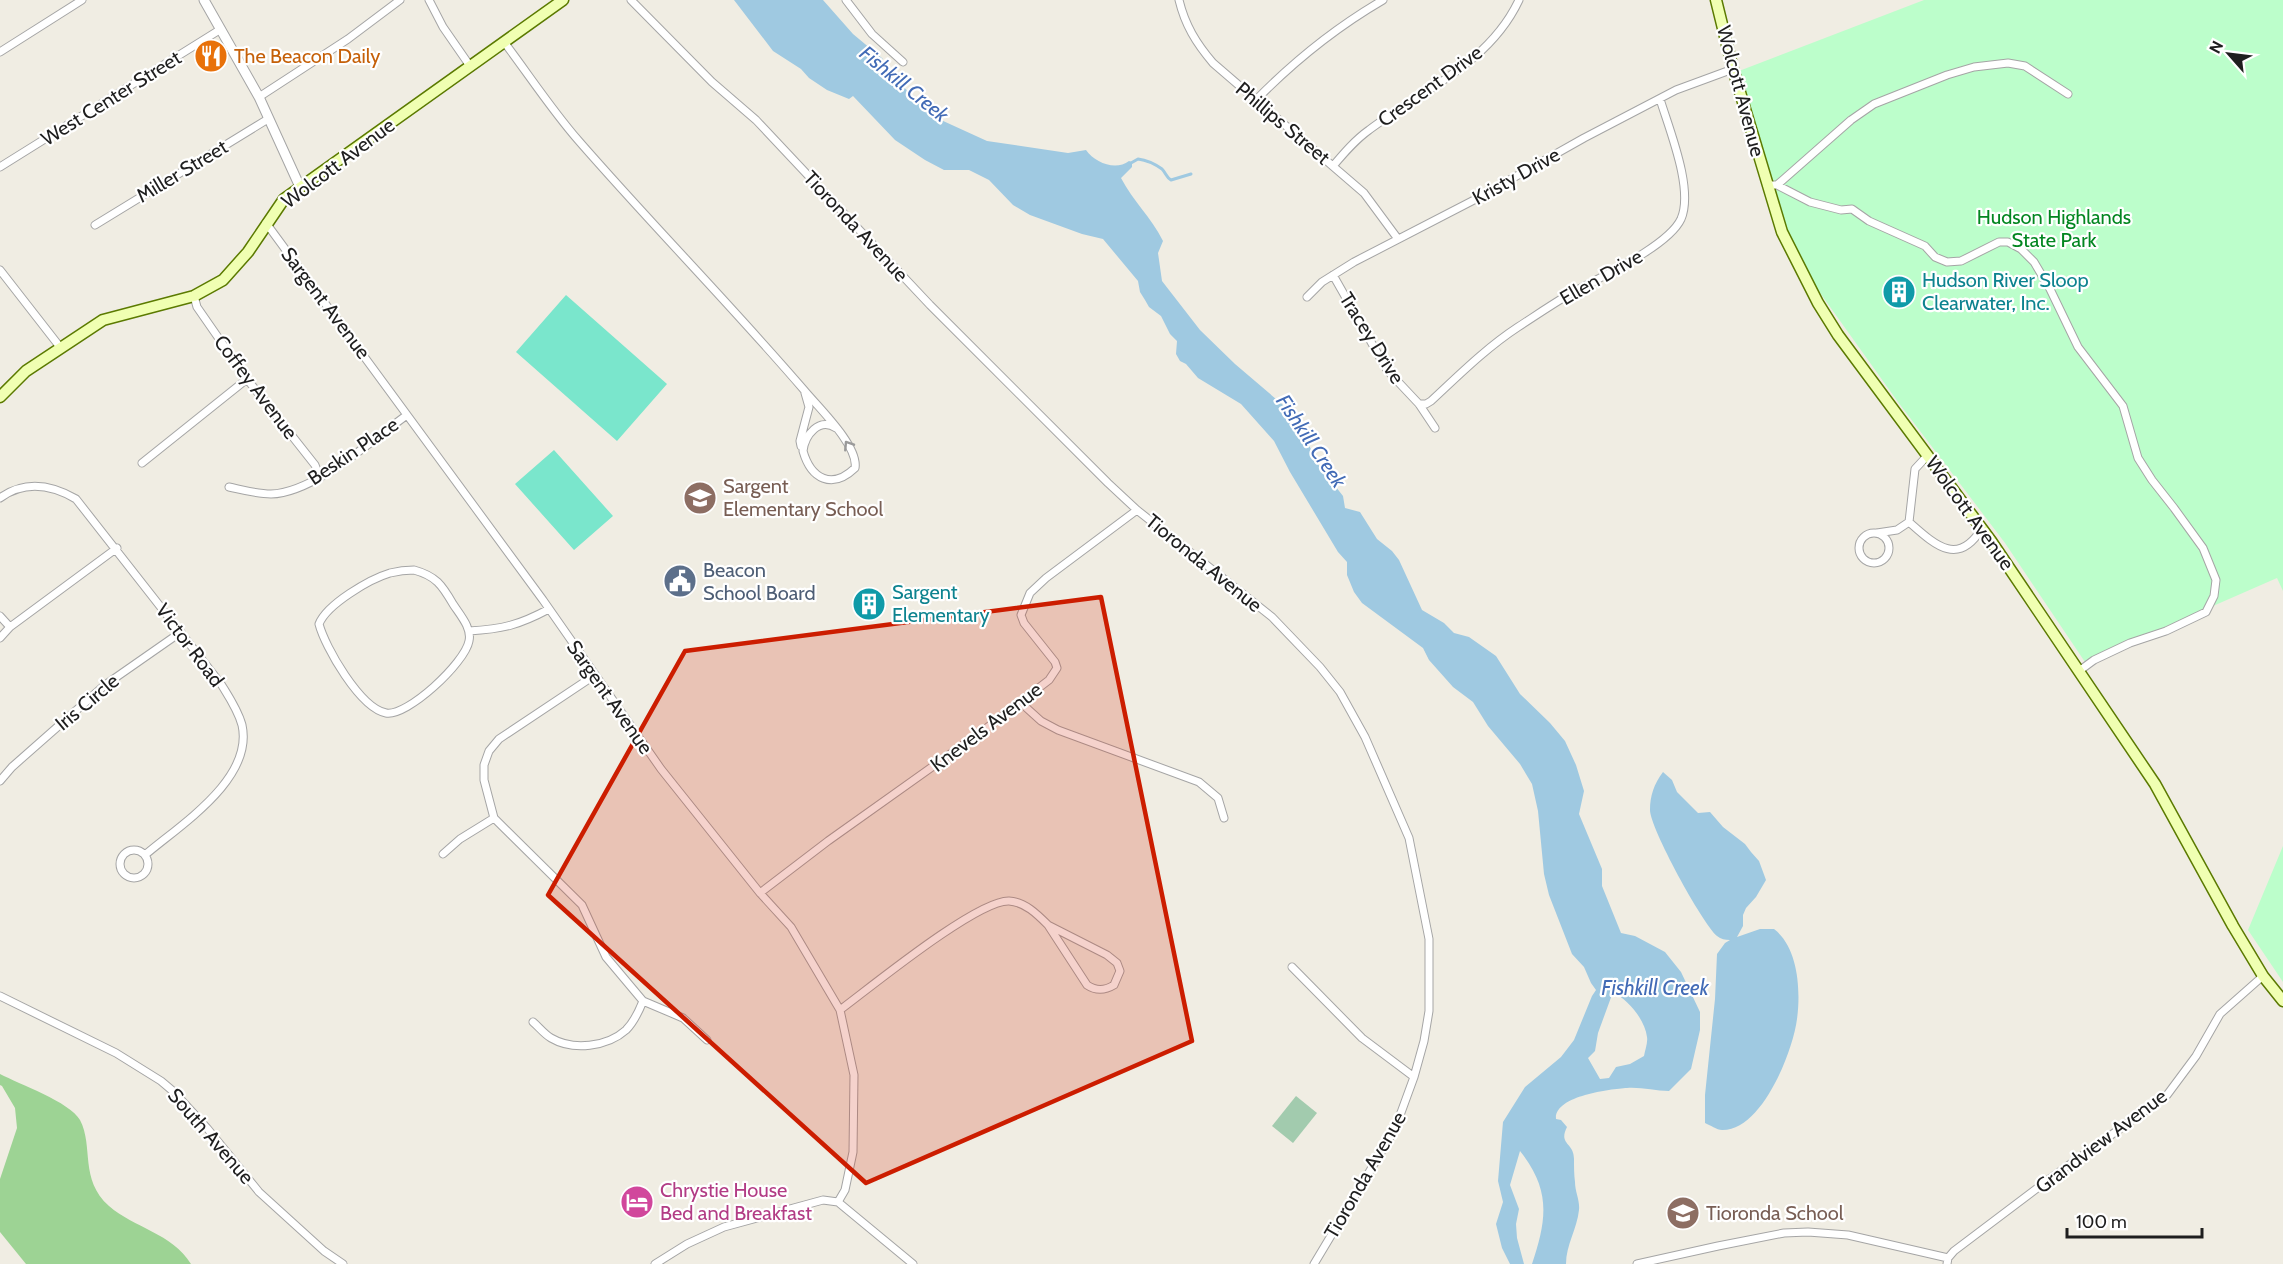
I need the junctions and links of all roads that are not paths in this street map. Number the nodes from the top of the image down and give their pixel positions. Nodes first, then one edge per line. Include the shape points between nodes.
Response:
1 (81, 0) edge
2 (204, 0) edge
3 (400, 0) edge
4 (429, 0) edge
5 (563, 0) edge
6 (631, 0) edge
7 (846, 0) edge
8 (1179, 0) edge
9 (1383, 0) edge
10 (1519, 0) edge
11 (1716, 0) edge
12 (221, 29) junction
13 (504, 42) junction
14 (0, 52) edge
15 (903, 62) dead end
16 (470, 66) junction
17 (1733, 69) junction
18 (2068, 94) dead end
19 (259, 98) junction
20 (1660, 99) junction
21 (1255, 101) junction
22 (268, 118) junction
23 (1333, 166) junction
24 (0, 167) edge
25 (1772, 185) junction
26 (300, 187) junction
27 (266, 224) junction
28 (95, 225) dead end
29 (1398, 239) junction
30 (0, 270) edge
31 (1333, 275) junction
32 (194, 296) junction
33 (1307, 297) dead end
34 (60, 347) junction
35 (247, 380) junction
36 (804, 390) junction
37 (0, 397) edge
38 (1419, 404) junction
39 (407, 415) junction
40 (836, 428) junction
41 (1435, 428) dead end
42 (803, 451) junction
43 (1928, 455) junction
44 (142, 463) dead end
45 (320, 478) junction
46 (230, 487) dead end
47 (0, 498) edge
48 (1137, 510) junction
49 (1909, 522) junction
50 (1982, 528) junction
51 (1877, 533) junction
52 (117, 548) junction
53 (549, 609) junction
54 (0, 616) edge
55 (10, 627) junction
56 (469, 631) junction
57 (181, 632) junction
58 (0, 638) edge
59 (2079, 671) junction
60 (595, 675) junction
61 (1020, 702) junction
62 (0, 781) edge
63 (494, 818) junction
64 (1224, 818) dead end
65 (443, 854) dead end
66 (145, 855) junction
67 (760, 893) junction
68 (1048, 924) junction
69 (1292, 968) dead end
70 (2263, 976) junction
71 (0, 996) edge
72 (2283, 1001) edge
73 (643, 1002) junction
74 (840, 1010) junction
75 (533, 1022) dead end
76 (707, 1040) dead end
77 (1414, 1077) junction
78 (838, 1202) junction
79 (1948, 1261) edge
80 (343, 1264) edge
81 (655, 1264) edge
82 (914, 1264) edge
83 (1314, 1264) edge
84 (1637, 1264) edge

1 - 14 street
2 - 12 street
3 - 19 street
4 - 16 street
5 - 13 main road, Wolcott Avenue
6 - 48 street, Tioronda Avenue via 712,82 756,120 930,305
7 - 15 street via 872,34
8 - 21 street, Phillips Street via 1197,44
9 - 21 street via 1299,58
10 - 23 street, Crescent Drive via 1498,35 1477,56 1368,130
11 - 17 main road, Wolcott Avenue
12 - 19 street
12 - 24 street, West Center Street
13 - 16 main road, Wolcott Avenue
13 - 36 street via 578,140
16 - 26 main road, Wolcott Avenue
17 - 20 street, Kristy Drive
17 - 25 main road, Wolcott Avenue
18 - 25 street via 2025,66 1998,63 1965,69 1874,104
19 - 22 street
20 - 29 street, Kristy Drive
20 - 38 street, Ellen Drive via 1684,184 1684,208 1674,230 1517,328 1431,401
21 - 23 street, Phillips Street
22 - 26 street
22 - 28 street, Miller Street
23 - 29 street, Phillips Street via 1364,193
25 - 43 main road, Wolcott Avenue via 1782,232 1818,303
25 - 59 street via 1810,202 1852,209 1869,221 1925,246 1935,257 1947,262 1961,261 1999,242 2021,249 2034,262 2078,347 2123,406 2138,458 2203,548 2216,580 2214,596 2205,612 2130,643
26 - 27 main road, Wolcott Avenue via 284,199
27 - 32 main road, Wolcott Avenue via 230,274
27 - 39 street, Sargent Avenue
29 - 31 street, Kristy Drive
30 - 34 street
31 - 33 street, Kristy Drive
31 - 38 street, Tracey Drive via 1387,370
32 - 34 main road, Wolcott Avenue via 103,320
32 - 35 street, Coffey Avenue via 197,307
34 - 37 main road, Wolcott Avenue via 26,371
35 - 44 street
35 - 45 street, Coffey Avenue via 315,465
36 - 40 street
36 - 42 street via 809,407 800,441
38 - 41 street, Tracey Drive
39 - 45 street, Beskin Place
39 - 53 street, Sargent Avenue
40 - 42 street via 822,425 814,429 804,442
42 -> 40 street via 822,479 834,481 849,473 856,461
43 - 49 street via 1915,470
43 - 50 main road, Wolcott Avenue
45 - 46 street, Beskin Place via 296,489 271,494
47 - 52 street, Victor Road via 32,486 60,490 86,509
48 - 61 street, Knevels Avenue via 1030,592 1021,615 1057,668 1049,680
48 - 77 street, Tioronda Avenue via 1272,617 1340,692 1365,737 1409,838 1429,939 1429,1011
49 - 50 street via 1946,550 1966,547
49 - 51 street via 1897,530
50 - 59 main road, Wolcott Avenue
51 - 51 street via 1868,534 1858,545 1862,559 1871,564 1886,558 1889,548 1886,538
52 - 55 street
52 - 57 street, Victor Road
53 - 56 street via 521,624
53 - 60 street, Sargent Avenue
54 - 55 street
55 - 58 street
56 - 56 street via 435,579 414,570 378,578 330,607 319,624 325,643 359,693 386,713 397,712 438,684 465,652
57 - 62 street, Iris Circle via 105,686
57 - 66 street, Victor Road via 232,701 242,725 243,744 229,780
59 - 70 main road, Wolcott Avenue via 2155,784
60 - 63 street via 500,739 489,751 484,780
60 - 67 street, Sargent Avenue via 661,769
61 - 64 street via 1058,730 1199,782 1218,798
61 - 67 street, Knevels Avenue
63 - 65 street
63 - 73 street via 582,905 606,957
66 - 66 street, Victor Road via 137,850 127,851 120,858 122,872 134,879 142,876 148,868
67 - 74 street, Sargent Avenue via 791,927
68 - 68 street via 1087,985 1102,990 1114,985 1120,971 1118,963
68 - 74 street via 1023,904 998,903 953,927
69 - 77 street via 1362,1038
70 - 72 main road, Wolcott Avenue
70 - 79 street, Grandview Avenue via 2220,1014 2167,1095 1954,1251
71 - 80 street, South Avenue via 116,1053 161,1081 207,1128 258,1192
73 - 75 street via 627,1029 603,1043 564,1044
73 - 76 street via 683,1018
74 - 78 street, Sargent Avenue via 854,1075 853,1152 845,1190
77 - 83 street, Tioronda Avenue via 1395,1130
78 - 81 street via 816,1201 724,1227
78 - 82 street
79 - 84 street via 1848,1235 1808,1232 1784,1233

